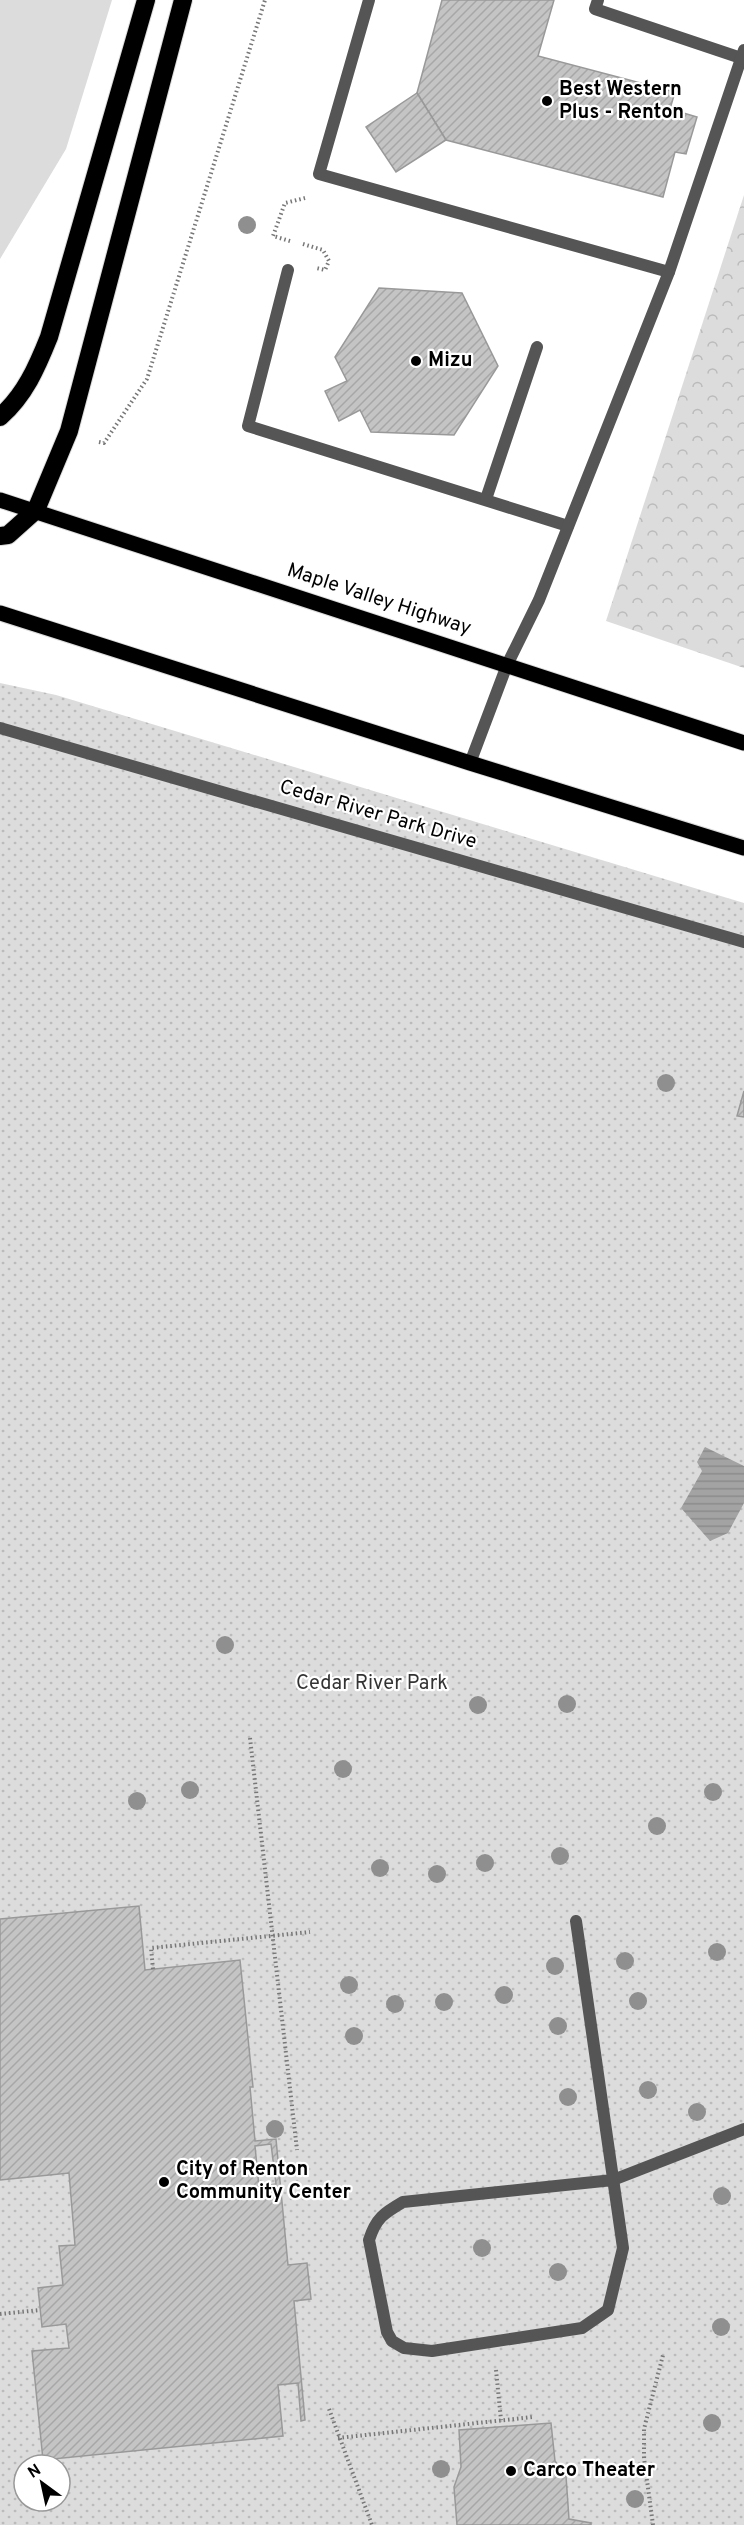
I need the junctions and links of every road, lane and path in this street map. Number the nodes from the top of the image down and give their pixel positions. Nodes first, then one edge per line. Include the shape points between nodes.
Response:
1 (146, 0) edge
2 (183, 0) edge
3 (265, 0) edge
4 (369, 0) edge
5 (598, 0) edge
6 (743, 54) edge
7 (288, 270) dead end
8 (669, 272) junction
9 (537, 347) dead end
10 (0, 417) edge
11 (104, 443) dead end
12 (486, 498) junction
13 (0, 500) edge
14 (36, 510) junction
15 (568, 526) junction
16 (0, 536) edge
17 (0, 613) edge
18 (507, 665) junction
19 (0, 728) edge
20 (744, 743) edge
21 (470, 763) junction
22 (744, 848) edge
23 (744, 942) edge
24 (250, 1738) dead end
25 (576, 1922) dead end
26 (309, 1932) dead end
27 (272, 1936) junction
28 (153, 1969) dead end
29 (744, 2129) edge
30 (297, 2150) dead end
31 (613, 2180) junction
32 (40, 2310) dead end
33 (0, 2314) edge
34 (663, 2355) dead end
35 (497, 2382) dead end
36 (329, 2409) dead end
37 (533, 2417) dead end
38 (501, 2420) junction
39 (338, 2438) junction
40 (372, 2525) edge
41 (652, 2525) edge

1 - 10 highway via 49,337 32,377
2 - 14 highway via 69,431
3 - 11 path via 147,379
4 - 8 lane via 319,174
5 - 6 lane via 595,9
6 - 8 lane
7 - 12 lane via 248,426
8 - 15 lane
9 - 12 lane
12 - 15 lane
13 - 14 main road, Maple Valley Highway
14 - 16 highway via 8,535
14 - 18 main road, Maple Valley Highway
15 - 18 lane via 539,600
17 - 21 main road
18 - 20 main road, Maple Valley Highway
18 - 21 lane
19 - 23 lane, Cedar River Park Drive
21 - 22 main road
24 - 27 path
25 - 31 lane
26 - 27 path
27 - 28 path via 151,1948
27 - 30 path
29 - 31 lane
31 - 31 lane via 403,2202 384,2214 374,2225 369,2240 392,2341 404,2348 432,2352 582,2328 608,2310 622,2248
32 - 33 path
34 - 41 path via 644,2429
35 - 38 path
36 - 39 path
37 - 38 path
38 - 39 path
39 - 40 path

